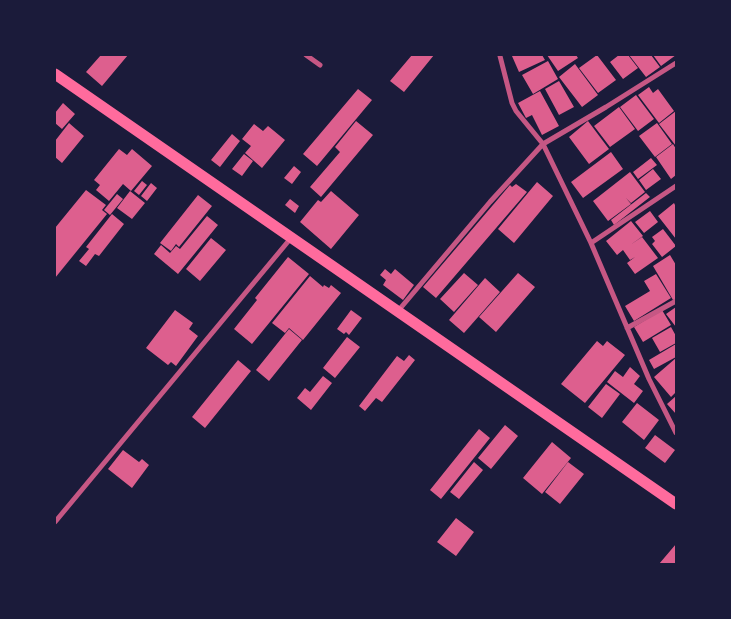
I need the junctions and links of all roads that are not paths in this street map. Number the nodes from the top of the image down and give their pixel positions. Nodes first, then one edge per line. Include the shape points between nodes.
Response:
1 (306, 55) edge
2 (500, 56) edge
3 (676, 63) edge
4 (320, 65) dead end
5 (55, 74) edge
6 (543, 144) junction
7 (676, 186) edge
8 (292, 238) junction
9 (591, 243) junction
10 (676, 301) edge
11 (397, 312) junction
12 (627, 328) junction
13 (676, 433) edge
14 (676, 504) edge
15 (55, 522) edge

1 - 4 street
2 - 6 street via 512,103
3 - 6 street
5 - 8 main road
6 - 9 street
6 - 11 street
7 - 9 street
8 - 11 main road
8 - 15 street
9 - 12 street
10 - 12 street
11 - 14 main road
12 - 13 street

